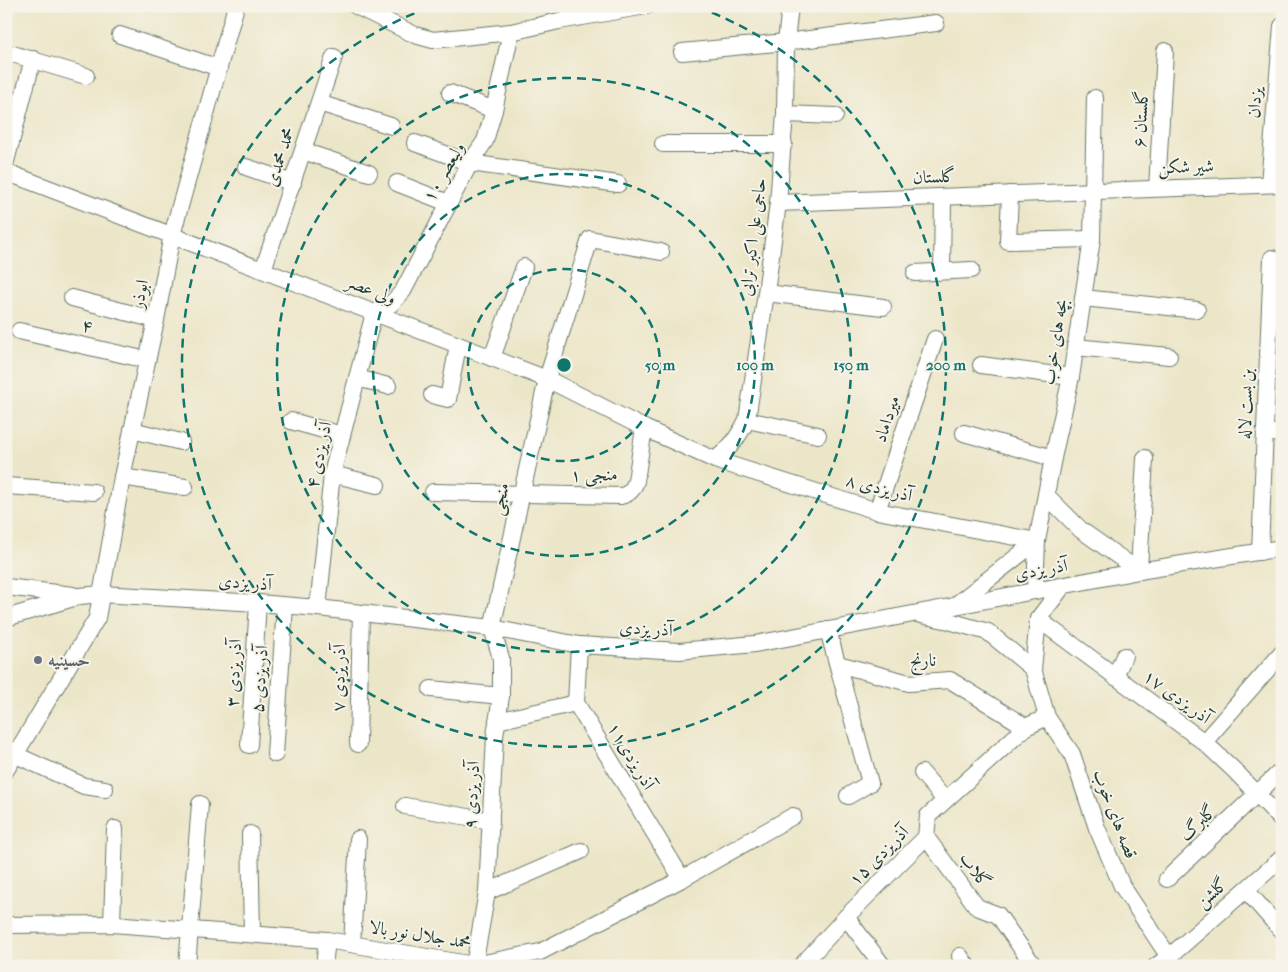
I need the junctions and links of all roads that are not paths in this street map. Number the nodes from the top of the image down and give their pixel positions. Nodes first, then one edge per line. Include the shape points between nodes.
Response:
1 (236, 6) edge
2 (356, 6) edge
3 (646, 6) edge
4 (790, 6) edge
5 (558, 14) edge
6 (936, 23) dead end
7 (1282, 26) edge
8 (511, 32) junction
9 (120, 35) dead end
10 (786, 42) junction
11 (1164, 51) dead end
12 (6, 52) edge
13 (682, 52) dead end
14 (334, 57) dead end
15 (33, 60) junction
16 (219, 68) junction
17 (86, 76) dead end
18 (1279, 86) edge
19 (450, 94) dead end
20 (1094, 98) dead end
21 (319, 102) junction
22 (494, 110) junction
23 (785, 114) junction
24 (835, 116) dead end
25 (391, 126) dead end
26 (415, 143) dead end
27 (663, 144) dead end
28 (784, 144) junction
29 (303, 151) junction
30 (6, 161) edge
31 (470, 162) junction
32 (246, 167) dead end
33 (6, 172) edge
34 (369, 173) dead end
35 (293, 183) junction
36 (397, 183) dead end
37 (618, 184) dead end
38 (1275, 184) edge
39 (1156, 188) junction
40 (1092, 191) junction
41 (1010, 194) junction
42 (943, 197) junction
43 (448, 203) junction
44 (778, 203) junction
45 (172, 235) junction
46 (1092, 239) junction
47 (661, 252) dead end
48 (1272, 258) dead end
49 (524, 268) dead end
50 (263, 270) junction
51 (971, 270) dead end
52 (942, 271) junction
53 (915, 273) dead end
54 (766, 293) junction
55 (72, 298) dead end
56 (1082, 298) junction
57 (883, 308) dead end
58 (1197, 310) dead end
59 (374, 313) junction
60 (156, 320) junction
61 (19, 331) dead end
62 (935, 339) dead end
63 (458, 345) junction
64 (1075, 347) junction
65 (1169, 356) dead end
66 (492, 358) junction
67 (147, 360) junction
68 (981, 365) dead end
69 (1071, 377) junction
70 (357, 378) junction
71 (547, 379) junction
72 (388, 386) dead end
73 (432, 395) dead end
74 (747, 420) junction
75 (292, 421) dead end
76 (644, 428) junction
77 (132, 430) junction
78 (964, 432) dead end
79 (1265, 432) junction
80 (1282, 434) edge
81 (342, 435) junction
82 (818, 435) dead end
83 (181, 442) dead end
84 (1053, 458) junction
85 (1144, 458) dead end
86 (715, 460) junction
87 (332, 474) junction
88 (122, 477) junction
89 (377, 485) dead end
90 (6, 486) edge
91 (185, 487) dead end
92 (94, 492) dead end
93 (433, 492) dead end
94 (522, 495) junction
95 (1046, 495) junction
96 (877, 511) junction
97 (1037, 541) junction
98 (1282, 548) edge
99 (1260, 552) junction
100 (1138, 571) junction
101 (1063, 586) junction
102 (6, 587) edge
103 (1035, 591) junction
104 (101, 594) junction
105 (80, 596) junction
106 (258, 603) junction
107 (956, 605) junction
108 (285, 606) junction
109 (318, 608) junction
110 (361, 613) junction
111 (914, 614) junction
112 (6, 618) edge
113 (1038, 619) junction
114 (492, 628) junction
115 (828, 630) junction
116 (579, 645) junction
117 (1282, 653) edge
118 (1124, 656) dead end
119 (838, 664) junction
120 (1033, 669) junction
121 (1115, 677) junction
122 (431, 689) dead end
123 (501, 696) junction
124 (576, 703) junction
125 (1047, 717) junction
126 (497, 721) junction
127 (1026, 727) junction
128 (1204, 742) junction
129 (358, 744) dead end
130 (249, 745) dead end
131 (275, 754) dead end
132 (16, 755) junction
133 (6, 770) edge
134 (1282, 770) edge
135 (922, 773) dead end
136 (105, 789) dead end
137 (1257, 795) junction
138 (848, 796) dead end
139 (945, 800) junction
140 (200, 804) dead end
141 (405, 806) dead end
142 (793, 816) dead end
143 (1282, 820) edge
144 (491, 821) junction
145 (115, 830) dead end
146 (250, 834) dead end
147 (926, 837) junction
148 (358, 839) dead end
149 (581, 851) dead end
150 (1282, 858) edge
151 (682, 879) junction
152 (1167, 880) dead end
153 (1246, 890) junction
154 (487, 892) junction
155 (846, 917) junction
156 (112, 924) junction
157 (6, 925) edge
158 (1280, 929) dead end
159 (190, 930) junction
160 (252, 934) junction
161 (327, 940) junction
162 (352, 944) junction
163 (540, 959) edge
164 (1167, 963) edge
165 (474, 965) edge
166 (187, 966) edge
167 (324, 966) edge
168 (801, 966) edge
169 (883, 966) edge
170 (1034, 966) edge

1 - 16 street, ابوذر
2 - 8 street via 415,35 433,40
3 - 5 street
4 - 10 street, حاجی علی اکبر ترابی
5 - 8 street
6 - 10 street
7 - 18 street, یزدان
8 - 22 street, ۱۰ ولیعصر
9 - 16 street
10 - 13 street
10 - 23 street, حاجی علی اکبر ترابی
11 - 39 street, گلستان ۶
12 - 15 street
14 - 21 street, محمد محمدی
15 - 17 street
15 - 30 street
16 - 45 street, ابوذر
18 - 38 street, یزدان
19 - 22 street
20 - 40 street, بچه های خوب
21 - 25 street
21 - 29 street, محمد محمدی
22 - 31 street, ۱۰ ولیعصر via 485,141
23 - 24 street
23 - 28 street, حاجی علی اکبر ترابی
26 - 31 street
27 - 28 street
28 - 44 street, حاجی علی اکبر ترابی
29 - 34 street
29 - 35 street, محمد محمدی
31 - 37 street
31 - 43 street, ۱۰ ولیعصر
32 - 35 street
33 - 45 street, ولی عصر
35 - 50 street, محمد محمدی
36 - 43 street
38 - 39 street, شیر شکن
39 - 40 street, شیر شکن
40 - 41 street, گلستان
40 - 46 street, بچه های خوب
41 - 42 street, گلستان
41 - 46 street via 1008,241
42 - 44 street, گلستان
42 - 52 street
43 - 59 street, ۱۰ ولیعصر via 403,291 392,304
44 - 54 street, حاجی علی اکبر ترابی
45 - 50 street, ولی عصر
45 - 60 street, ابوذر
46 - 56 street, بچه های خوب
47 - 71 street, منجی via 590,239
48 - 79 street, بن بست لاله
49 - 66 street
50 - 59 street, ولی عصر
51 - 52 street
52 - 53 street
54 - 57 street
54 - 74 street, حاجی علی اکبر ترابی
55 - 60 street
56 - 58 street
56 - 64 street, بچه های خوب
59 - 63 street, ولی عصر
59 - 70 street, ۴ آذر یزدی
60 - 67 street, ابوذر
61 - 67 street, ۴
62 - 96 street, میرداماد
63 - 66 street, ولی عصر
63 - 73 street via 448,399
64 - 65 street
64 - 69 street, بچه های خوب
66 - 71 street, ولی عصر
67 - 77 street, ابوذر
68 - 69 street
69 - 84 street, بچه های خوب
70 - 72 street
70 - 81 street, ۴ آذر یزدی
71 - 76 street, ولی عصر
71 - 94 street, منجی
74 - 82 street
74 - 86 street, حاجی علی اکبر ترابی via 738,438
75 - 81 street
76 - 86 street, ولی عصر
76 - 94 street, منجی ۱ via 634,489 627,495
77 - 83 street
77 - 88 street, ابوذر
78 - 84 street
79 - 80 street
79 - 99 street, بن بست لاله
81 - 87 street, ۴ آذر یزدی
84 - 95 street, بچه های خوب
85 - 100 street
86 - 96 street, ۸ آذر یزدی
87 - 89 street
87 - 109 street, ۴ آذر یزدی
88 - 91 street
88 - 104 street, ابوذر
90 - 92 street
93 - 94 street, منجی ۱
94 - 114 street, منجی
95 - 97 street, بچه های خوب
95 - 100 street via 1081,530
96 - 97 street, ۸ آذر یزدی
97 - 103 street, بچه های خوب
97 - 107 street
98 - 99 street, آذر یزدی
99 - 100 street, آذر یزدی
100 - 101 street, آذر یزدی
101 - 103 street, آذر یزدی
101 - 113 street
102 - 105 street
103 - 107 street, آذر یزدی
104 - 105 street, آذر یزدی
104 - 106 street, آذر یزدی
104 - 132 street, ابوذر via 97,618
105 - 112 street, آذر یزدی
106 - 108 street, آذر یزدی
106 - 130 street, آذر یزدی ۳
107 - 111 street, آذر یزدی
108 - 109 street, آذر یزدی
108 - 131 street, آذر یزدی ۵
109 - 110 street, آذر یزدی
110 - 114 street, آذر یزدی
110 - 129 street, آذر یزدی ۷
111 - 115 street, آذر یزدی
111 - 120 street via 988,632
113 - 120 street, قصه های خوب
113 - 121 street, آذر یزدی ۱۷
114 - 116 street, آذر یزدی
114 - 123 street, آذر یزدی ۹ via 501,658
115 - 116 street, آذر یزدی via 755,644 679,650
115 - 119 street
116 - 124 street
117 - 128 street
118 - 121 street
119 - 127 street, نارنج via 909,682 950,680
119 - 138 street via 870,783
120 - 125 street, قصه های خوب
121 - 128 street, آذر یزدی ۱۷
122 - 123 street
123 - 126 street, آذر یزدی ۹
124 - 126 street
124 - 151 street, آذر یزدی۱۱
125 - 127 street, ۱۵ آذریزدی
125 - 164 street, قصه های خوب via 1072,754 1097,828 1122,886
126 - 144 street, آذر یزدی ۹
127 - 139 street, ۱۵ آذریزدی
128 - 137 street, آذر یزدی ۱۷
132 - 133 street, ابوذر
132 - 136 street via 84,786
134 - 137 street
135 - 139 street
137 - 143 street, آذر یزدی ۱۷
137 - 152 street, گلبرگ
139 - 147 street, ۱۵ آذریزدی via 928,816
140 - 159 street
141 - 144 street
142 - 151 street, محمد جلال نور بالا
144 - 154 street, آذر یزدی ۹
145 - 156 street
146 - 160 street
147 - 155 street, ۱۵ آذریزدی
147 - 170 street, گلاب via 977,907 998,915
148 - 162 street
149 - 154 street
150 - 153 street, گلشن
151 - 163 street, محمد جلال نور بالا
153 - 158 street
153 - 164 street, گلشن
154 - 165 street, آذر یزدی ۹
155 - 168 street, ۱۵ آذریزدی
155 - 169 street
156 - 157 street, محمد جلال نور بالا
156 - 159 street, محمد جلال نور بالا
159 - 160 street, محمد جلال نور بالا
159 - 166 street
160 - 161 street, محمد جلال نور بالا
161 - 162 street, محمد جلال نور بالا
161 - 167 street
162 - 165 street, محمد جلال نور بالا
163 - 165 street, محمد جلال نور بالا

